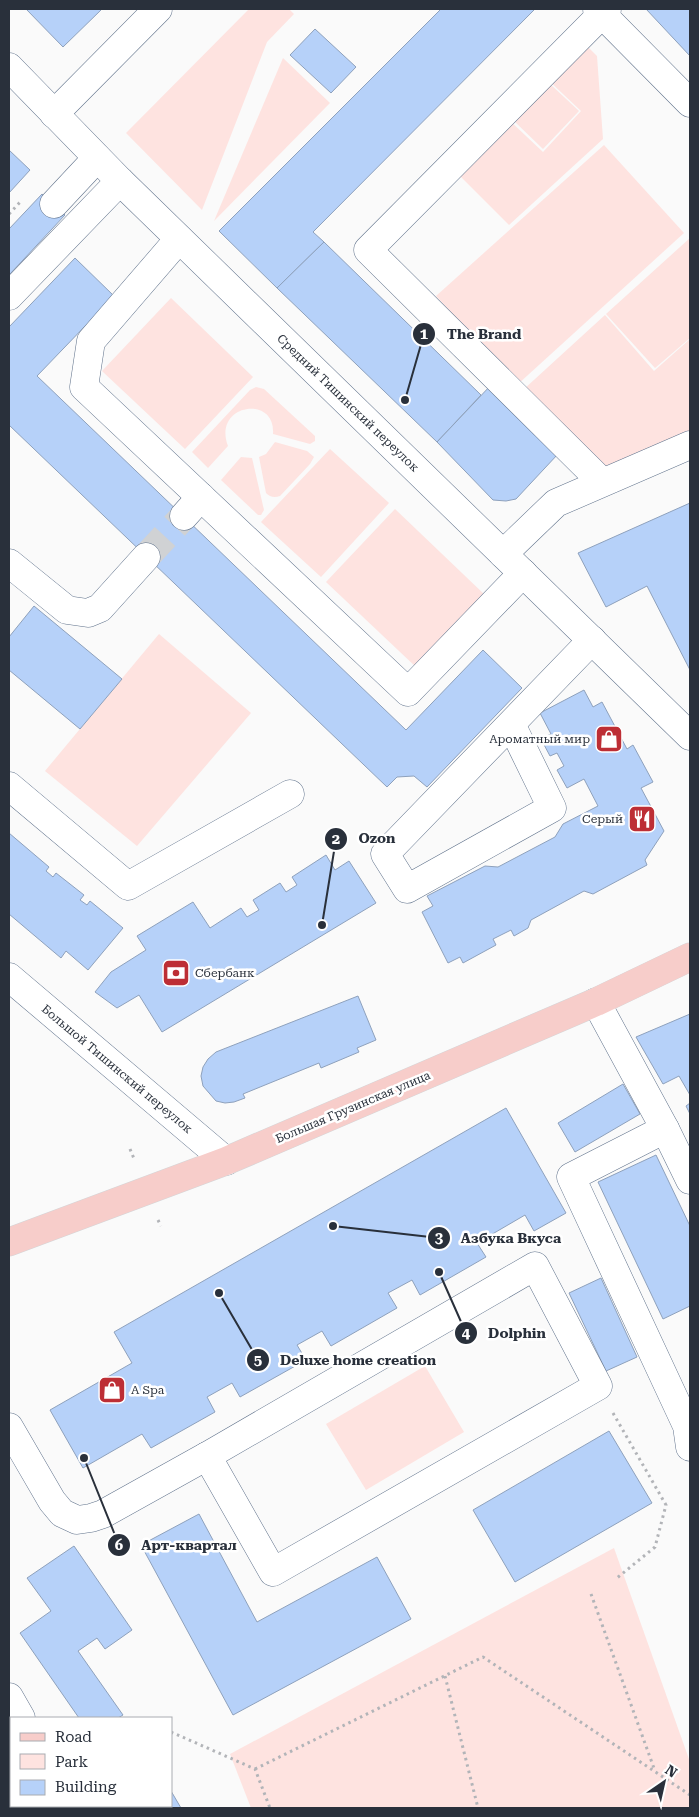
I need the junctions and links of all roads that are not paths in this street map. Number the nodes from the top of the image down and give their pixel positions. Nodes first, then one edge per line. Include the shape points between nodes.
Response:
1 (158, 9) edge
2 (602, 10) edge
3 (9, 67) edge
4 (690, 103) edge
5 (54, 114) junction
6 (97, 158) junction
7 (120, 181) junction
8 (54, 204) dead end
9 (179, 239) junction
10 (9, 296) edge
11 (690, 445) edge
12 (602, 482) junction
13 (503, 554) junction
14 (146, 557) tunnel mouth
15 (11, 570) edge
16 (523, 573) junction
17 (592, 640) junction
18 (511, 724) junction
19 (690, 736) edge
20 (9, 786) edge
21 (290, 794) dead end
22 (690, 957) edge
23 (9, 977) edge
24 (596, 1002) junction
25 (665, 1129) junction
26 (226, 1161) junction
27 (690, 1180) edge
28 (9, 1242) edge
29 (9, 1427) edge
30 (690, 1447) edge
31 (207, 1456) junction
32 (9, 1697) edge
33 (20, 1717) edge

1 - 5 street
2 - 4 street
2 - 12 street via 368,250
3 - 5 street, Средний Тишинский переулок
5 - 6 street, Средний Тишинский переулок
6 - 7 street, Средний Тишинский переулок
6 - 8 street
7 - 9 street, Средний Тишинский переулок
7 - 10 street
9 - 13 street, Средний Тишинский переулок
9 - 16 street via 91,341 84,387 192,506 408,692
11 - 12 street
12 - 13 street via 556,503
13 - 16 street, Средний Тишинский переулок
14 - 15 street via 100,608 88,613 67,610
16 - 17 street, Средний Тишинский переулок
17 - 18 street
17 - 19 street, Средний Тишинский переулок
18 - 18 street via 385,854 407,889 552,808
20 - 21 street via 128,886
22 - 24 main road, Большая Грузинская улица
23 - 26 street, Большой Тишинский переулок
24 - 25 street
24 - 26 main road, Большая Грузинская улица
25 - 27 street
25 - 30 street via 571,1177 687,1426
26 - 28 main road, Большая Грузинская улица
29 - 31 street via 52,1502 62,1513 77,1520 103,1514
31 - 31 street via 273,1572 598,1386 535,1266
32 - 33 street

